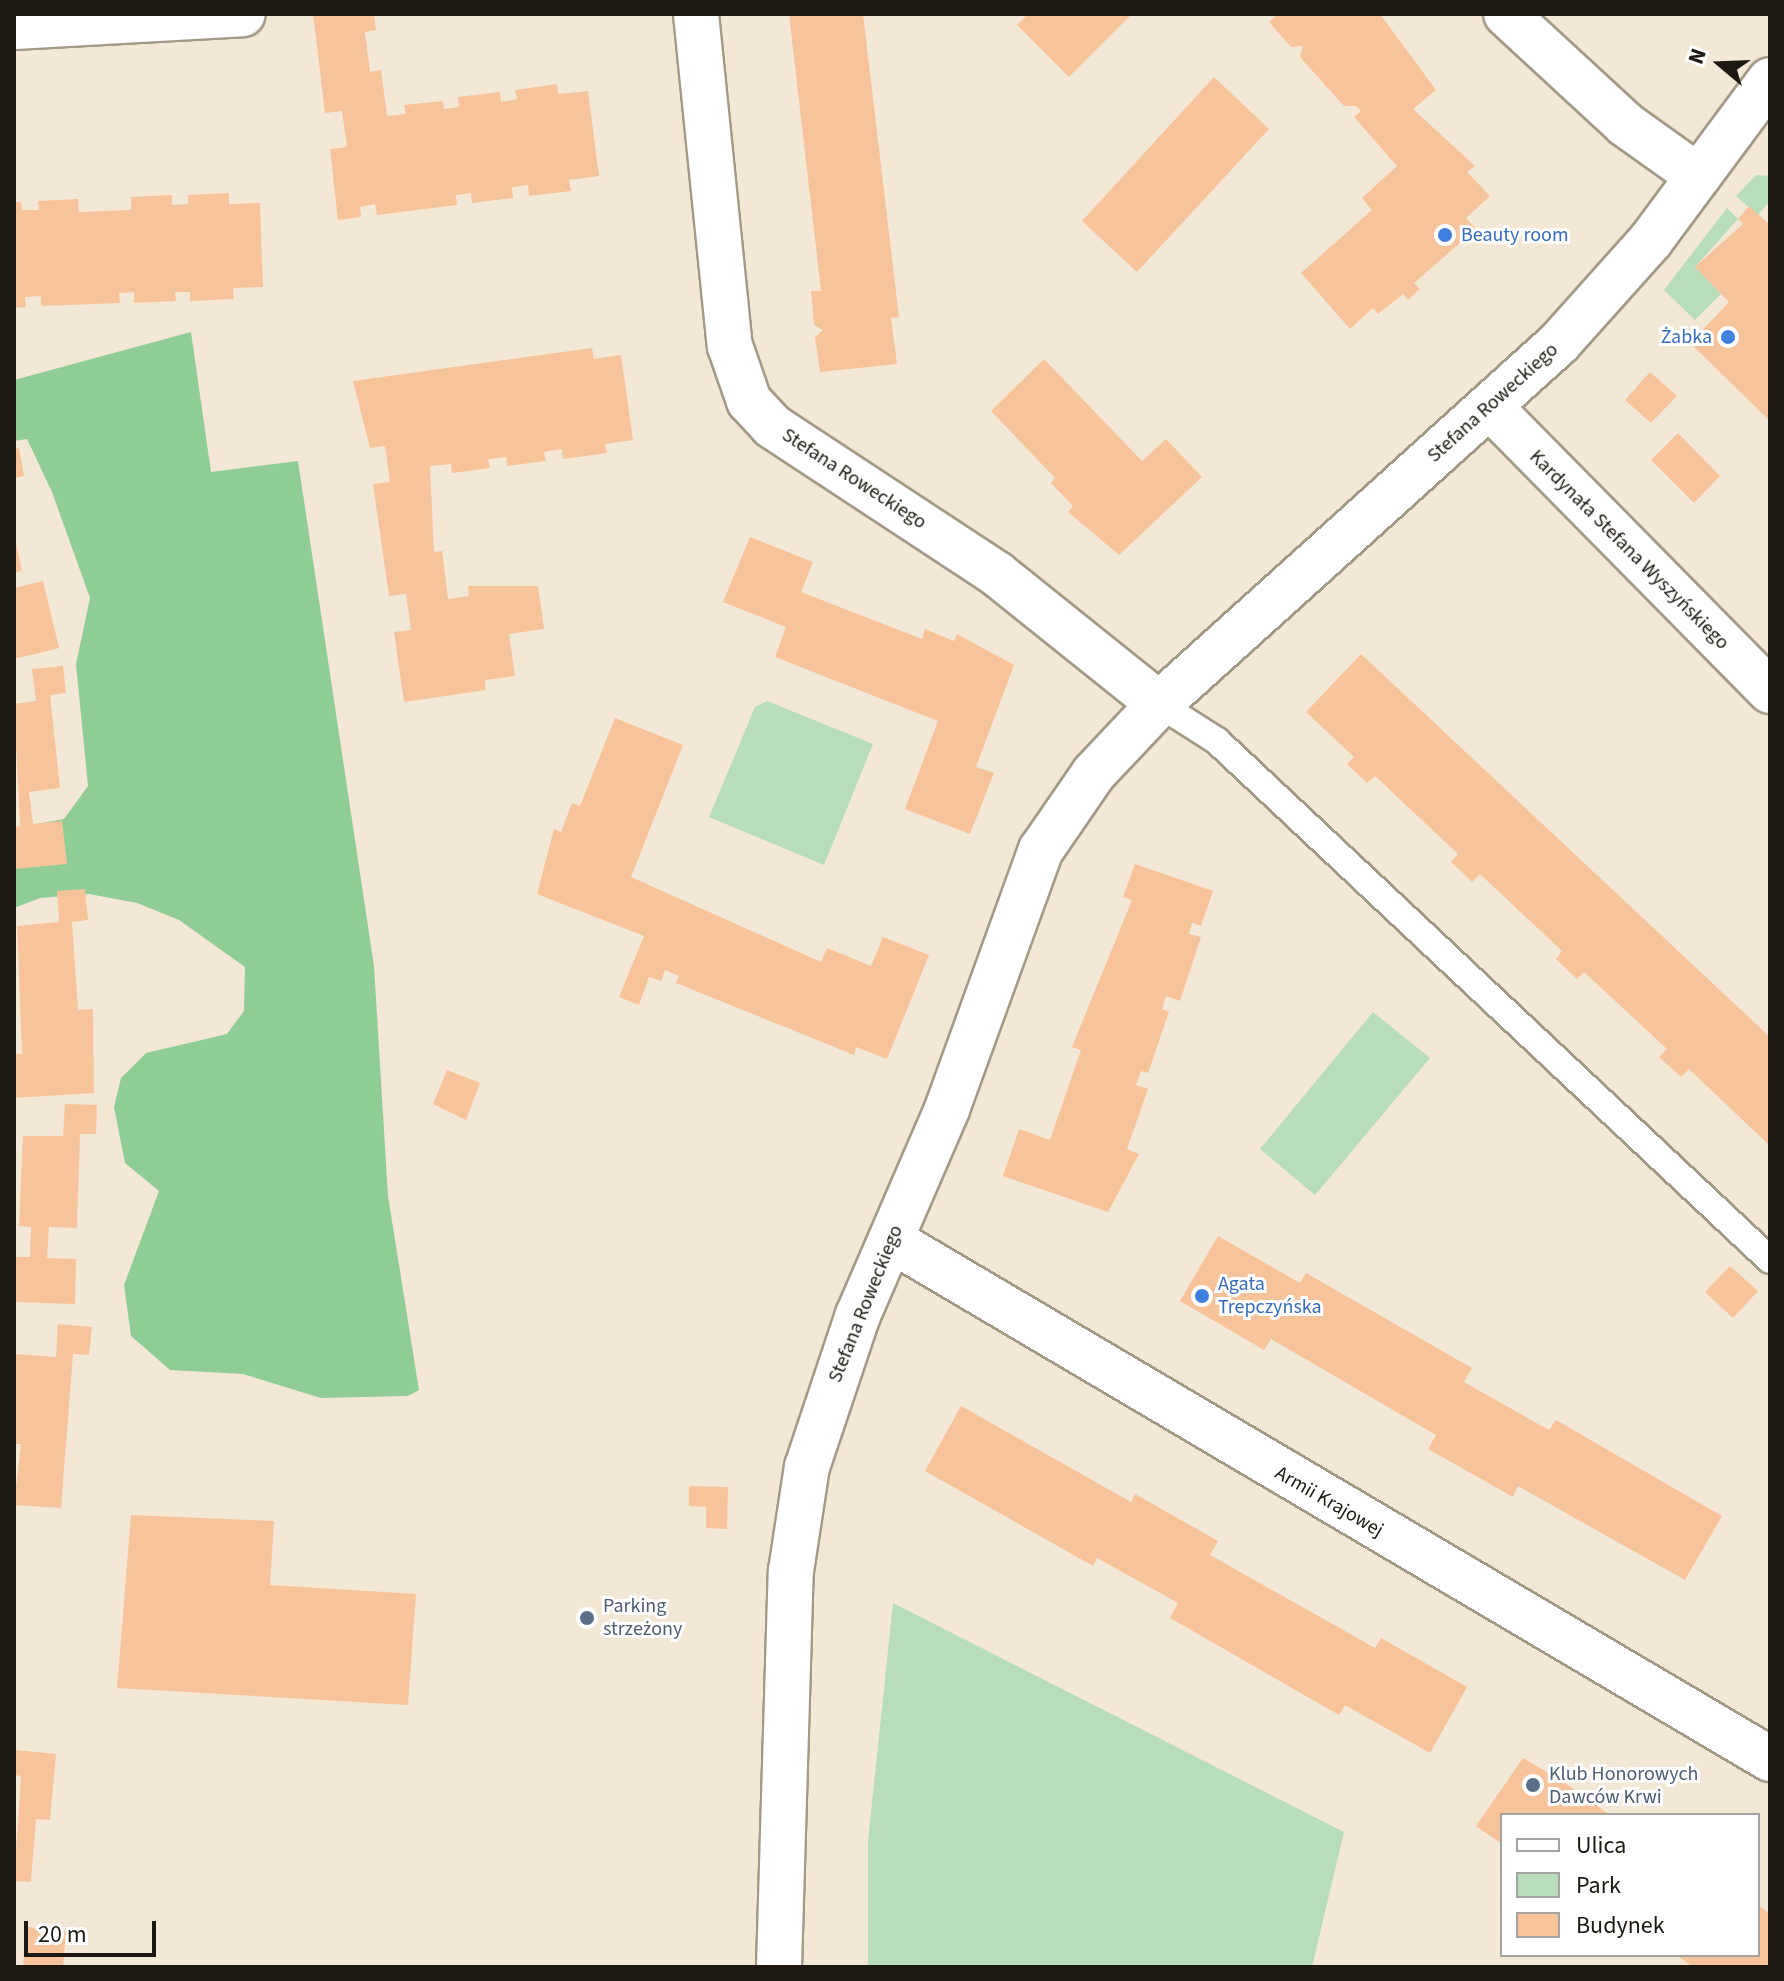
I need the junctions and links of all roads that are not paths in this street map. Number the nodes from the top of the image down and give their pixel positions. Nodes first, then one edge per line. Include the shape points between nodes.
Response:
1 (243, 14) edge
2 (696, 14) edge
3 (1506, 14) edge
4 (14, 27) edge
5 (1763, 102) edge
6 (1698, 176) junction
7 (1490, 407) junction
8 (1770, 691) edge
9 (1159, 704) junction
10 (891, 1240) junction
11 (1770, 1260) edge
12 (1770, 1759) edge
13 (779, 1967) edge

1 - 4 street
2 - 9 street, Stefana Roweckiego via 730,346 749,401 772,426 997,574
3 - 6 street via 1625,124
5 - 6 street, Stefana Roweckiego
6 - 7 street, Stefana Roweckiego via 1613,286
7 - 8 street, Kardynała Stefana Wyszyńskiego
7 - 9 street, Stefana Roweckiego
9 - 10 street, Stefana Roweckiego via 1094,773 1041,850
9 - 11 lane via 1217,741
10 - 12 street, Armii Krajowej
10 - 13 street, Stefana Roweckiego via 822,1413 794,1524

